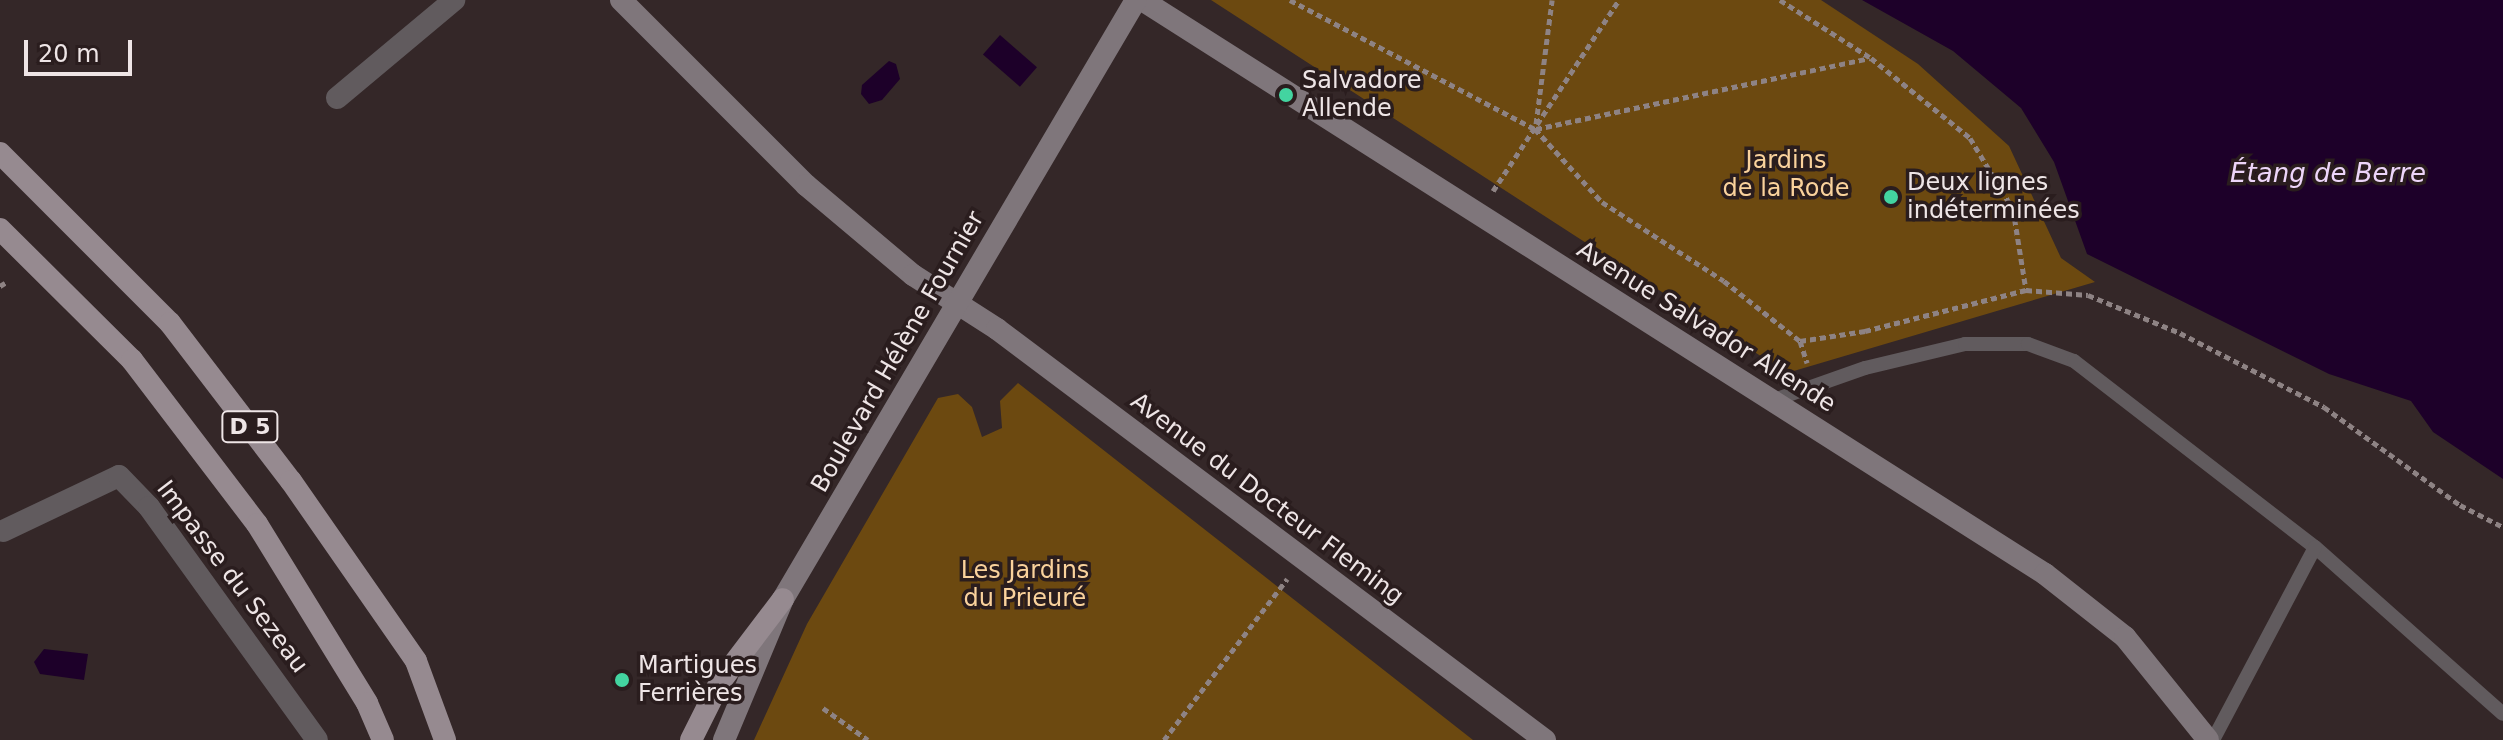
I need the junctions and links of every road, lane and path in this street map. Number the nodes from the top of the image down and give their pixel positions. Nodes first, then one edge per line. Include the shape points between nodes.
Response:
1 (454, 0) edge
2 (621, 0) edge
3 (1139, 0) edge
4 (1290, 0) edge
5 (1552, 0) edge
6 (1619, 0) edge
7 (1780, 0) edge
8 (1871, 58) junction
9 (337, 98) dead end
10 (1535, 129) junction
11 (0, 153) edge
12 (1476, 214) junction
13 (0, 229) edge
14 (2026, 290) junction
15 (955, 303) junction
16 (1774, 400) junction
17 (2503, 527) edge
18 (3, 531) dead end
19 (2315, 547) junction
20 (1300, 558) junction
21 (783, 599) junction
22 (823, 708) dead end
23 (2503, 714) edge
24 (317, 740) edge
25 (383, 740) edge
26 (445, 740) edge
27 (691, 740) edge
28 (724, 740) edge
29 (868, 740) edge
30 (1164, 740) edge
31 (1545, 740) edge
32 (2211, 740) edge

1 - 9 street
2 - 15 main road, Avenue du Docteur Fleming via 806,185 913,275
3 - 12 main road, Avenue Salvador Allende
3 - 15 main road, Boulevard Hélène Fournier
4 - 10 path
5 - 10 path
6 - 10 path
7 - 8 path
8 - 10 path
8 - 14 path via 1970,138 2013,209
10 - 12 path
10 - 14 path via 1602,202 1724,281 1800,341 1865,331
11 - 26 main road, D 5 via 170,323 291,481 416,661
12 - 16 main road, Avenue Salvador Allende
13 - 25 main road, D 5 via 132,360 257,524 367,703
14 - 17 path via 2088,295 2180,333 2324,407 2460,505
15 - 20 main road, Avenue du Docteur Fleming via 1012,339
15 - 21 main road, Boulevard Hélène Fournier
16 - 19 lane via 1865,368 1965,344 2028,344 2074,361
16 - 32 main road, Avenue Salvador Allende via 2045,574 2125,637
18 - 24 street, Impasse du Sezeau via 119,476 158,520
19 - 23 lane
19 - 32 lane
20 - 30 path
20 - 31 main road, Avenue du Docteur Fleming
21 - 27 main road via 720,682
21 - 28 main road, Boulevard Hélène Fournier
22 - 29 path

